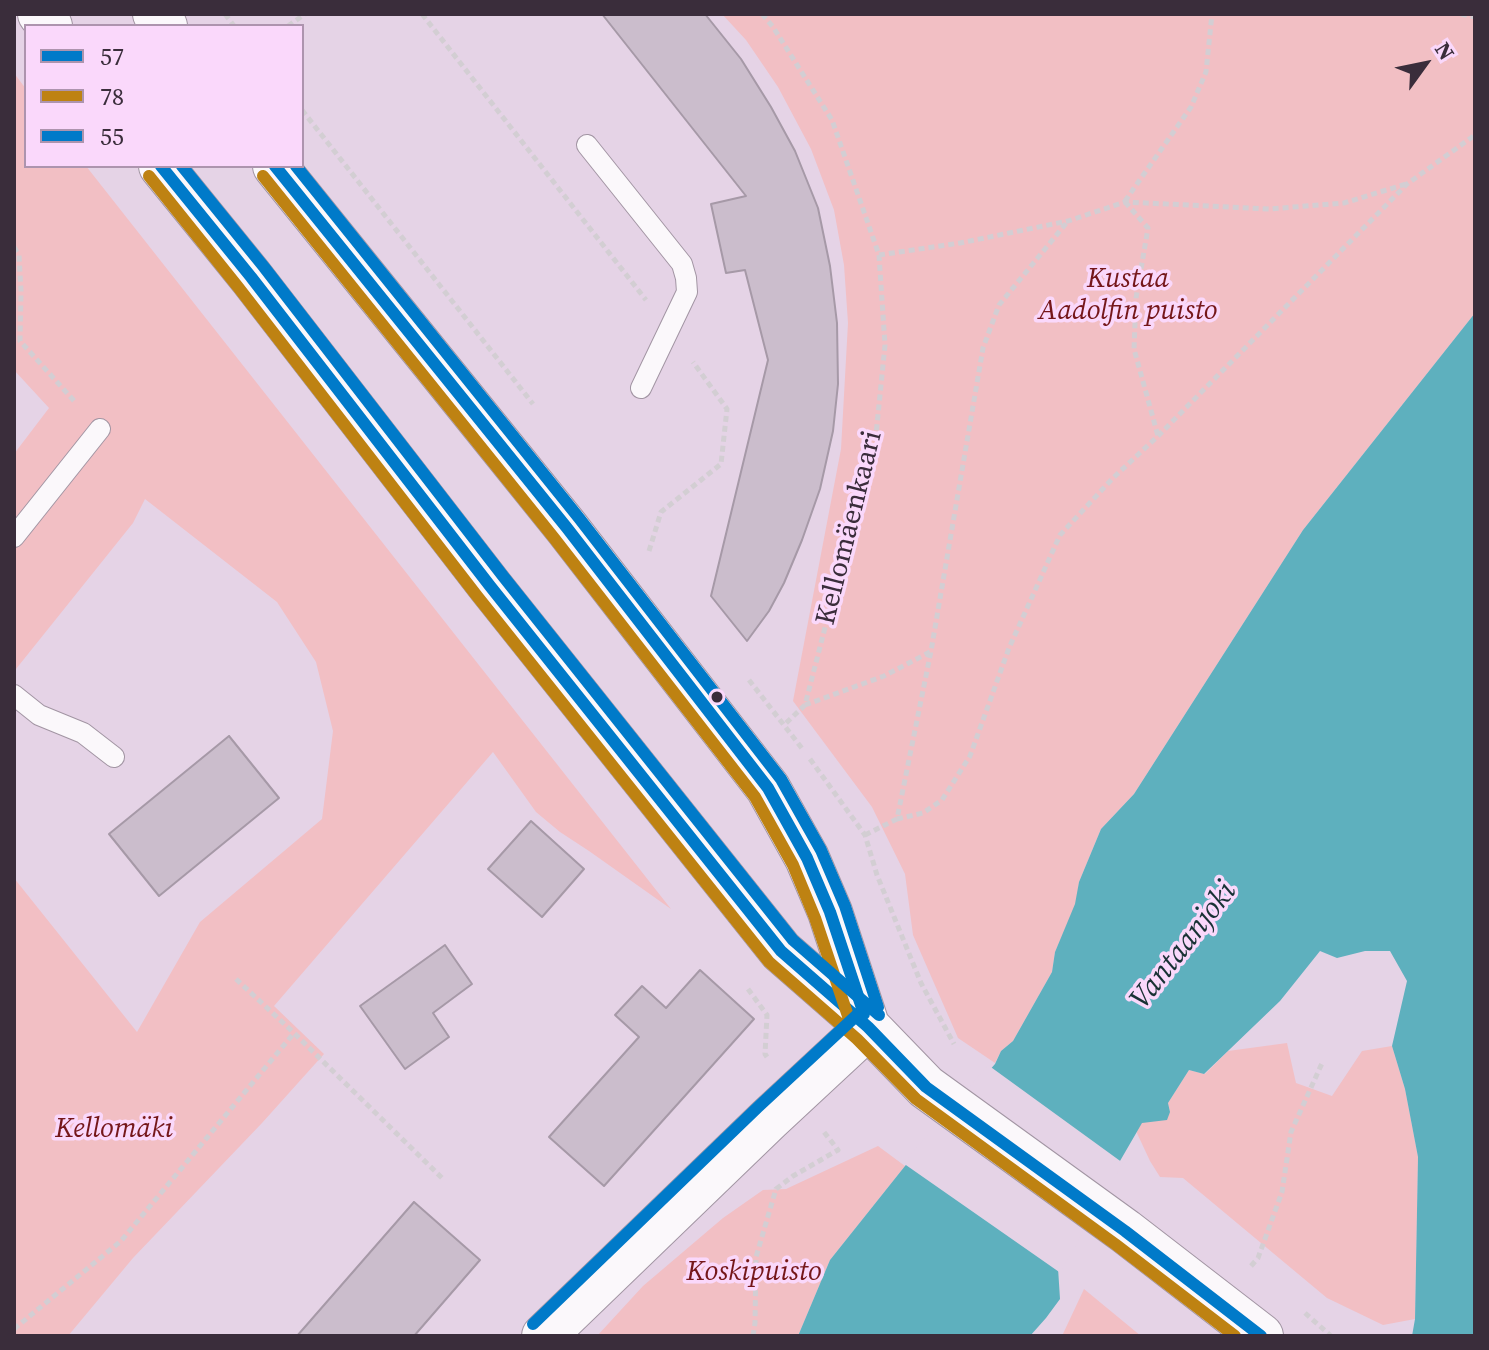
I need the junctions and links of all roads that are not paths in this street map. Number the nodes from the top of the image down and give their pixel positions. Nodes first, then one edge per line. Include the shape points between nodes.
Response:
1 (587, 145) dead end
2 (163, 168) edge
3 (277, 168) edge
4 (641, 388) dead end
5 (100, 429) road end
6 (14, 537) edge
7 (14, 695) edge
8 (114, 757) dead end
9 (868, 1027) junction
10 (544, 1336) edge
11 (1261, 1336) edge

1 - 4 lane via 682,264 686,278 687,292
2 - 9 main road via 781,951
3 - 9 main road via 768,788 830,912
5 - 6 lane
7 - 8 lane via 39,715 83,733
9 - 10 main road
9 - 11 main road via 926,1087

